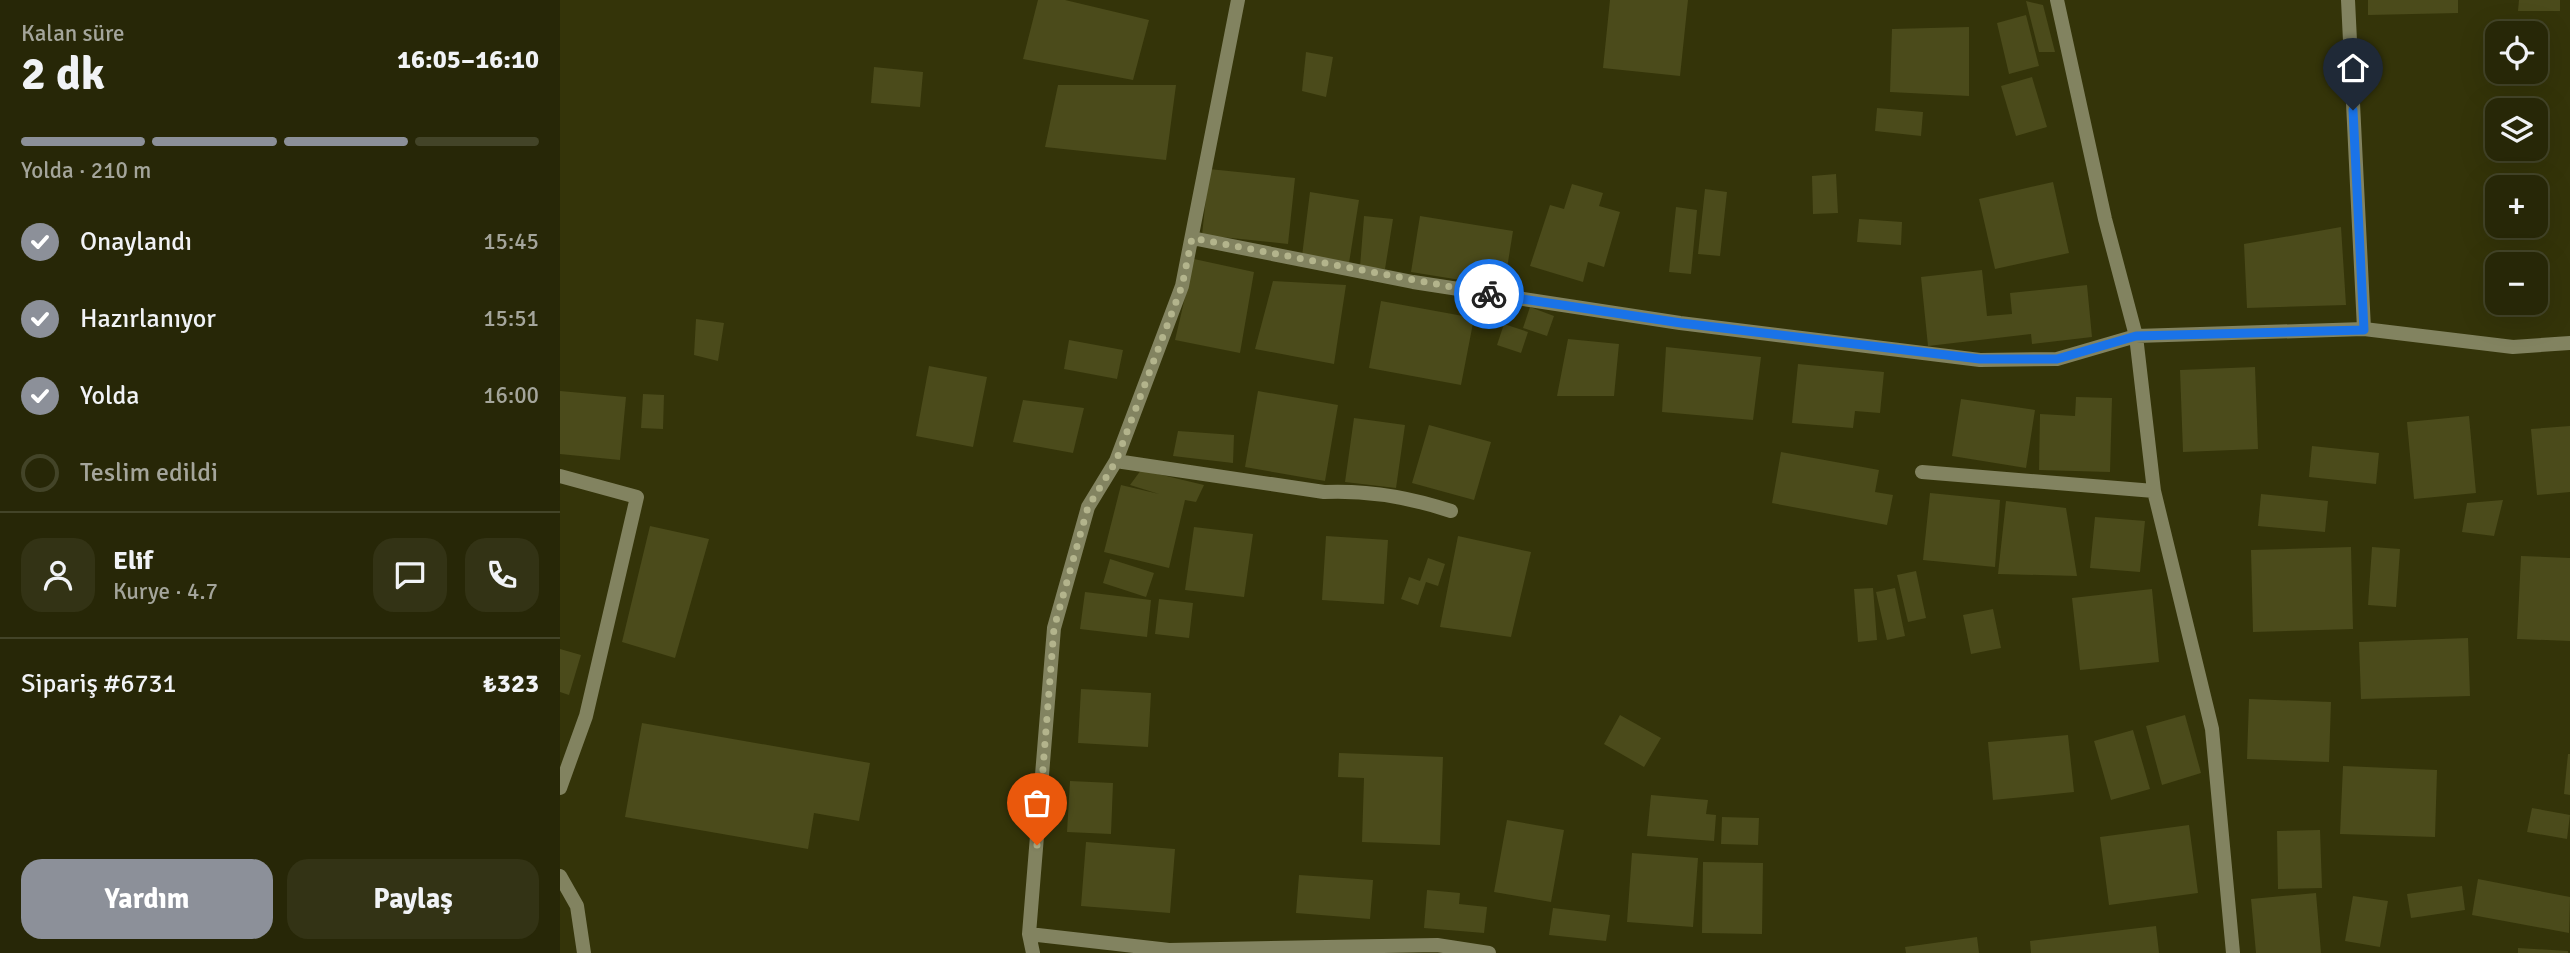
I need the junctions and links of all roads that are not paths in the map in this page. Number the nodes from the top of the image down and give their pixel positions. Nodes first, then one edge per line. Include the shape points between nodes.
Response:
1 (1238, 0) edge
2 (2057, 0) edge
3 (2348, 0) edge
4 (1192, 238) junction
5 (2364, 330) junction
6 (2136, 336) junction
7 (2570, 343) edge
8 (1116, 461) junction
9 (1922, 472) dead end
10 (560, 476) edge
11 (2154, 491) junction
12 (1451, 511) dead end
13 (560, 788) edge
14 (560, 876) edge
15 (1029, 934) junction
16 (584, 953) edge
17 (1032, 953) edge
18 (1489, 953) edge
19 (2233, 953) edge

1 - 4 street
2 - 6 street
3 - 5 street
4 - 6 street via 1681,323 1980,359 2057,359
4 - 8 street via 1182,286
5 - 6 street
5 - 7 street via 2513,346
6 - 11 street
8 - 12 street via 1324,492 1358,491 1415,499
8 - 15 street via 1088,507 1054,628
9 - 11 street
10 - 13 street via 637,497 586,716
11 - 19 street via 2212,729
14 - 16 street via 577,906
15 - 17 street
15 - 18 street via 1169,950 1437,945

